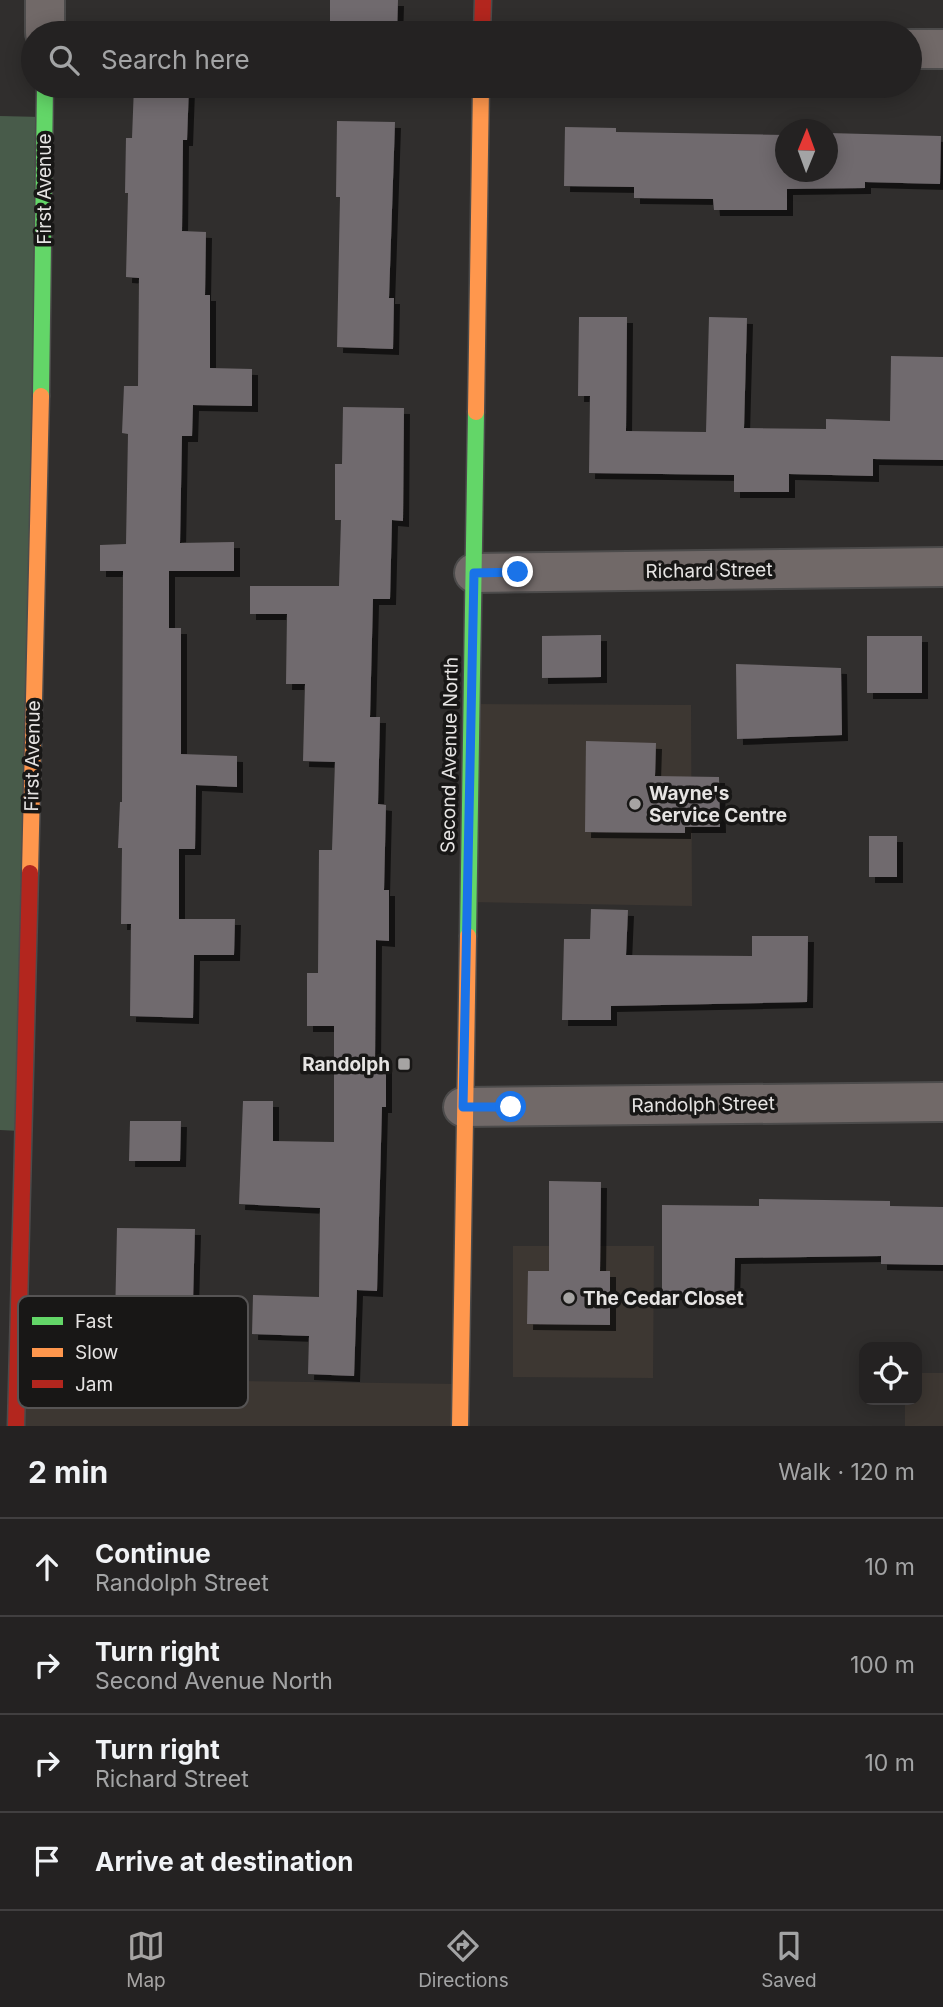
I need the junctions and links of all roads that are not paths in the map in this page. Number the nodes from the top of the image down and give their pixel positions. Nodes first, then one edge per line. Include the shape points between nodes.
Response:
1 (45, 0) edge
2 (483, 0) edge
3 (45, 21) edge
4 (482, 21) edge
5 (922, 49) edge
6 (943, 49) edge
7 (44, 98) edge
8 (481, 98) edge
9 (943, 567) edge
10 (474, 573) junction
11 (943, 1102) edge
12 (463, 1107) junction
13 (19, 1296) edge
14 (18, 1344) edge
15 (16, 1426) edge
16 (460, 1426) edge

1 - 3 street
2 - 4 main road
5 - 6 street
7 - 13 main road, First Avenue via 44,283
8 - 10 main road, Second Avenue North
9 - 10 street, Richard Street
10 - 12 main road, Second Avenue North
11 - 12 street, Randolph Street
12 - 16 main road, Second Avenue North
14 - 15 main road, First Avenue

